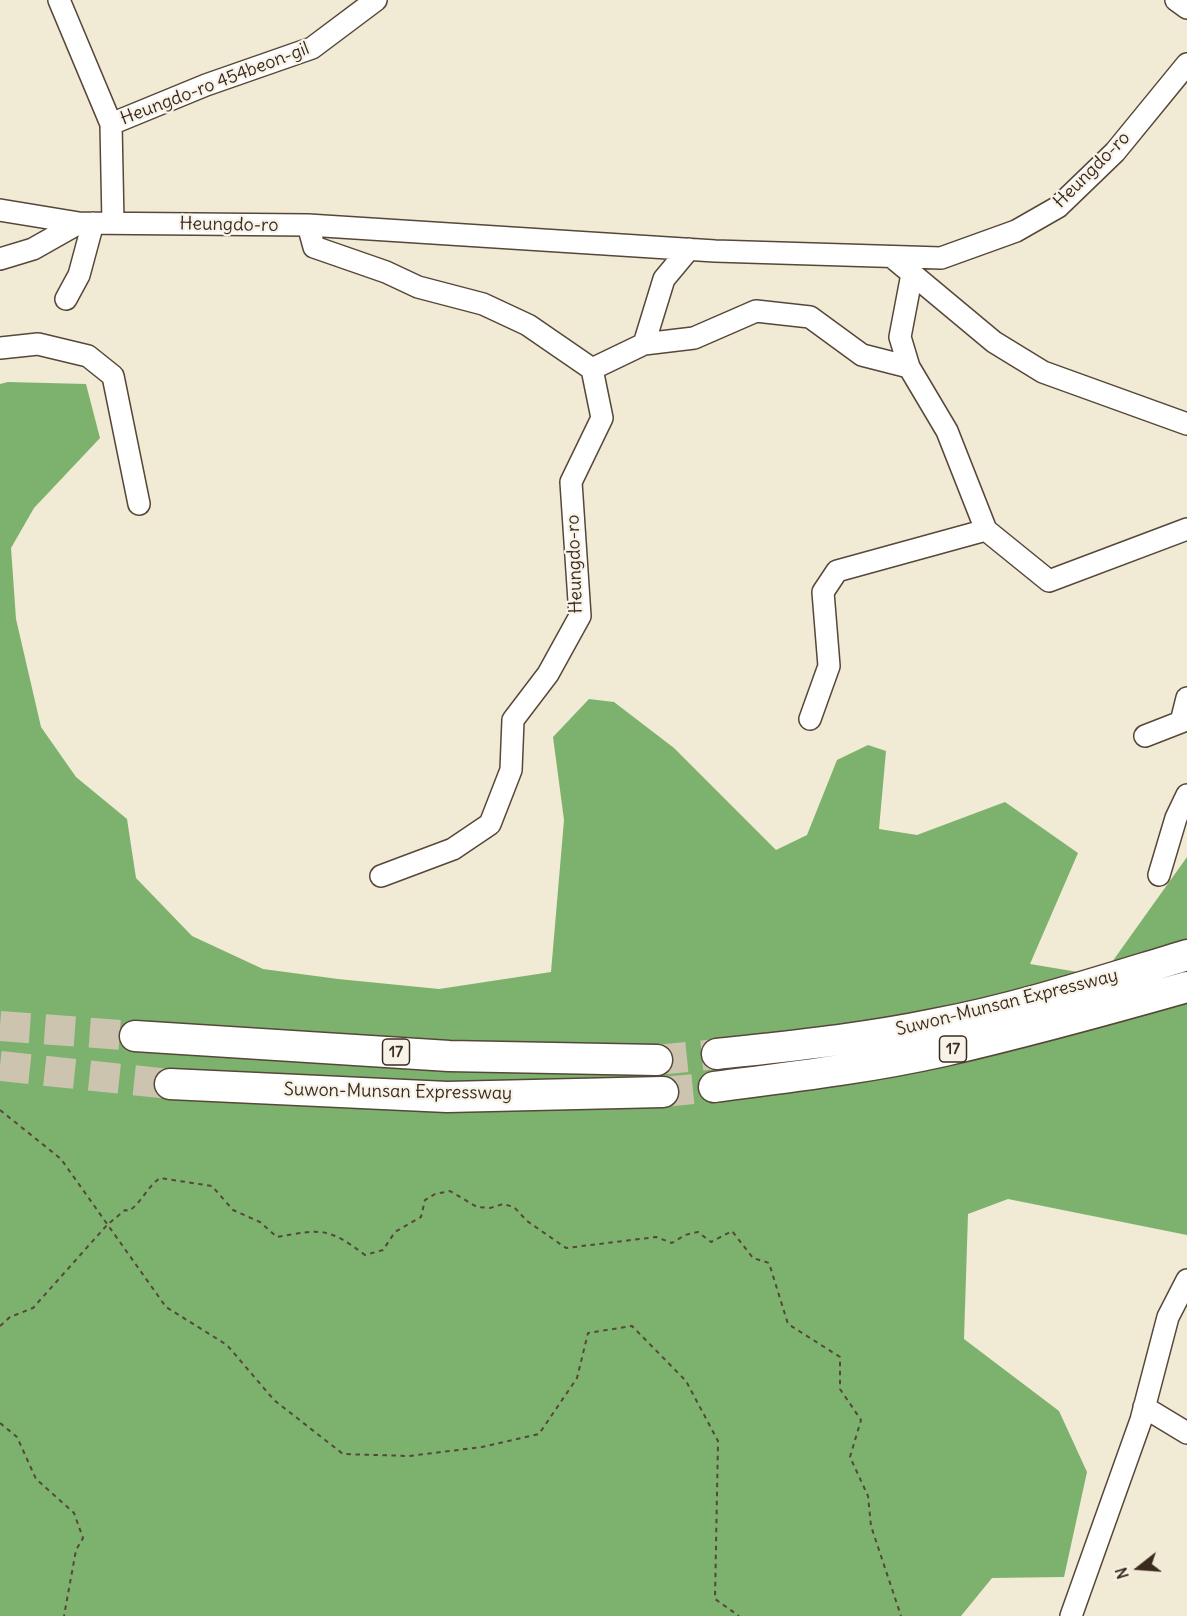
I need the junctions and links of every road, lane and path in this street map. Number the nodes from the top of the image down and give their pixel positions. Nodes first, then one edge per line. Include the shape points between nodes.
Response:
1 (59, 0) edge
2 (376, 0) edge
3 (1176, 0) edge
4 (1187, 8) edge
5 (1187, 64) edge
6 (111, 124) junction
7 (0, 210) edge
8 (95, 223) junction
9 (308, 225) junction
10 (689, 249) junction
11 (892, 257) junction
12 (0, 259) edge
13 (912, 274) junction
14 (66, 299) dead end
15 (644, 344) junction
16 (0, 348) edge
17 (909, 367) junction
18 (592, 369) junction
19 (1187, 424) edge
20 (139, 504) dead end
21 (1187, 529) edge
22 (986, 530) junction
23 (1187, 698) edge
24 (810, 719) dead end
25 (1145, 736) dead end
26 (1187, 795) edge
27 (1159, 875) dead end
28 (381, 876) dead end
29 (1187, 955) edge
30 (1187, 987) edge
31 (135, 1036) tunnel mouth
32 (717, 1054) tunnel mouth
33 (657, 1060) tunnel mouth
34 (170, 1084) tunnel mouth
35 (714, 1087) tunnel mouth
36 (663, 1092) tunnel mouth
37 (0, 1110) edge
38 (107, 1225) junction
39 (1187, 1280) edge
40 (0, 1326) edge
41 (1144, 1407) junction
42 (0, 1423) edge
43 (1187, 1433) edge
44 (64, 1616) edge
45 (739, 1616) edge
46 (901, 1616) edge
47 (1071, 1616) edge

1 - 6 street, Heungdo-ro 454beon-gil
2 - 6 street, Heungdo-ro 454beon-gil via 312,48
3 - 4 street
5 - 11 street, Heungdo-ro via 1115,152 1058,207 1016,231 941,258
6 - 8 street, Heungdo-ro 454beon-gil
7 - 8 street, Heungdo-ro
8 - 9 street, Heungdo-ro
8 - 12 street
8 - 14 street via 79,275
9 - 10 street, Heungdo-ro
9 - 18 street via 314,247 418,287 483,304 528,325
10 - 11 street, Heungdo-ro
10 - 15 street via 664,279
11 - 13 street
13 - 17 street via 900,338
13 - 19 street via 994,342 1043,372
15 - 17 street via 694,338 756,311 810,317 862,355
15 - 18 street
16 - 20 street via 38,344 88,356 113,376
17 - 22 street via 947,431
18 - 28 street, Heungdo-ro via 602,418 571,482 580,616 548,674 513,720 511,770 490,824 453,849
21 - 22 street via 1049,581
22 - 24 street via 837,571 823,592 829,666
23 - 25 street via 1181,722
26 - 27 street
29 - 32 highway, Suwon-Munsan Expressway / 17 via 936,1024 822,1043
30 - 35 highway, Suwon-Munsan Expressway / 17 via 942,1051
31 - 33 highway, Suwon-Munsan Expressway / 17 via 449,1056
34 - 36 highway, Suwon-Munsan Expressway via 447,1097
37 - 38 path via 61,1159
38 - 40 path via 33,1308 10,1317
38 - 45 path via 166,1307 227,1344 274,1400 343,1454 409,1456 482,1447 539,1434 577,1378 588,1333 632,1326 686,1381 718,1442 715,1599
38 - 46 path via 135,1206 160,1178 212,1186 233,1210 260,1222 277,1237 312,1231 339,1236 365,1255 383,1250 395,1232 421,1216 425,1200 450,1191 477,1207 514,1207 566,1248 656,1237 672,1243 698,1232 711,1242 732,1231 753,1258 769,1263 788,1324 840,1357 840,1389 861,1420 850,1457 868,1496 871,1526
39 - 41 street via 1168,1317
41 - 43 street
41 - 47 street
42 - 44 path via 17,1437 36,1479 74,1513 83,1538 76,1550

